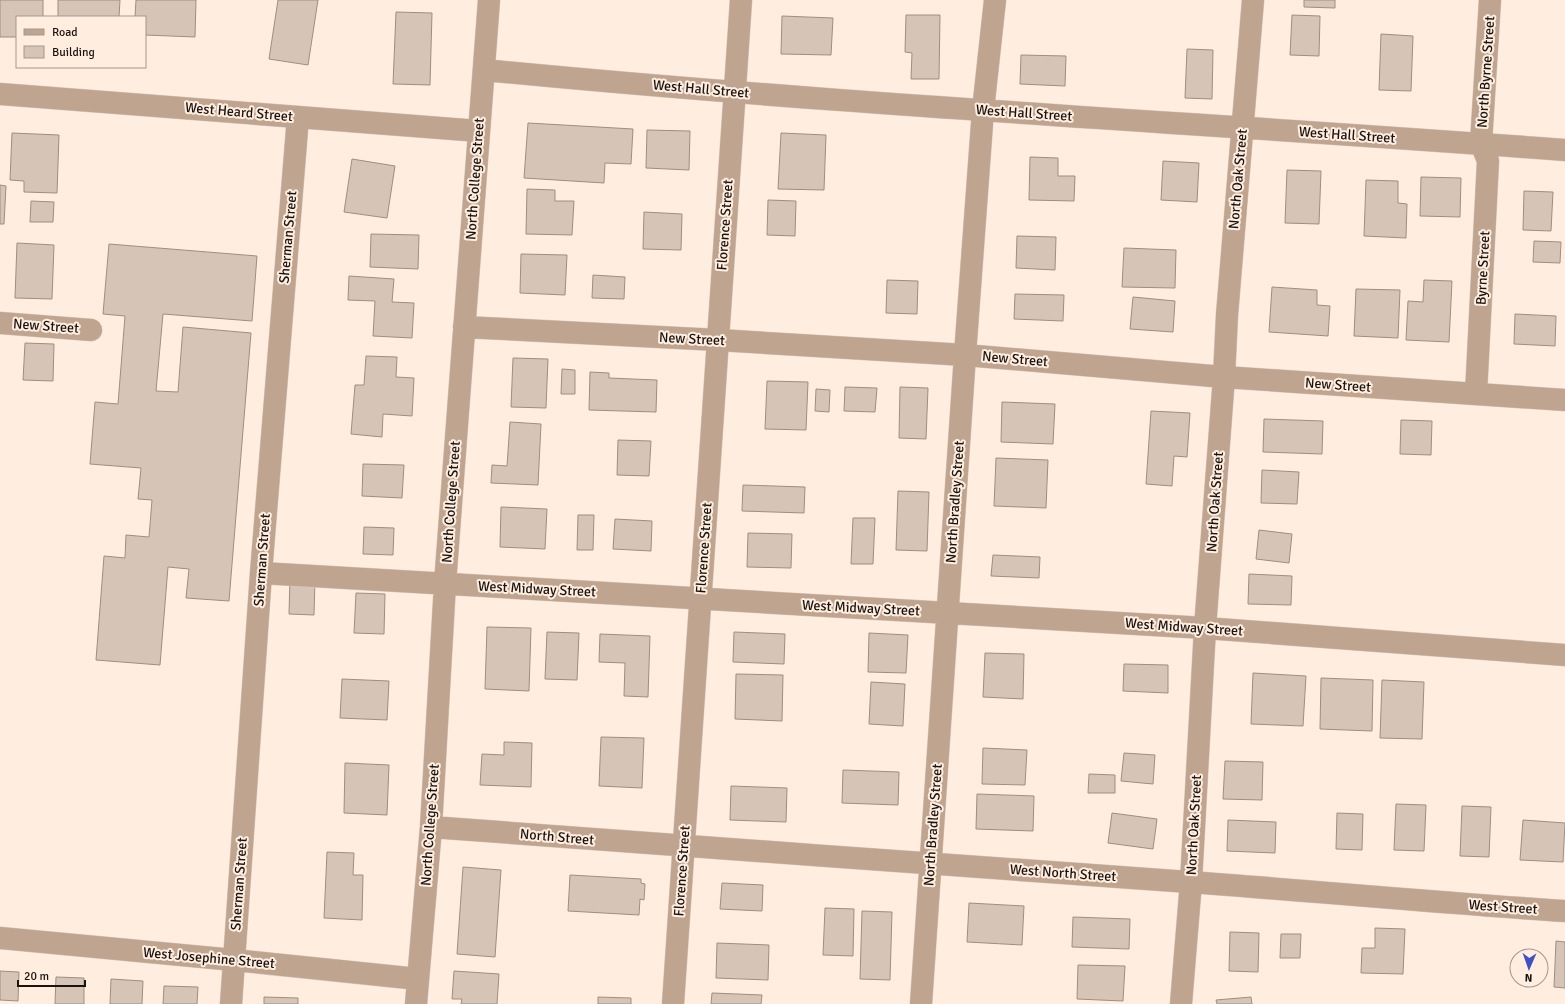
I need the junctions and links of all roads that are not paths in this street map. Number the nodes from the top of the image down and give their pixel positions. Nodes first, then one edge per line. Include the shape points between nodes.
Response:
1 (489, 0) edge
2 (741, 0) edge
3 (995, 0) edge
4 (1253, 0) edge
5 (1490, 0) edge
6 (484, 70) junction
7 (734, 92) junction
8 (0, 94) edge
9 (983, 110) junction
10 (298, 117) junction
11 (1242, 128) junction
12 (479, 131) junction
13 (1481, 144) junction
14 (1565, 150) edge
15 (0, 323) edge
16 (464, 327) junction
17 (91, 330) dead end
18 (718, 340) junction
19 (965, 355) junction
20 (1224, 377) junction
21 (1476, 394) junction
22 (1565, 400) edge
23 (261, 573) junction
24 (445, 584) junction
25 (700, 599) junction
26 (948, 613) junction
27 (1205, 628) junction
28 (1565, 655) edge
29 (431, 827) junction
30 (684, 847) junction
31 (931, 864) junction
32 (1191, 882) junction
33 (1442, 903) joint
34 (1565, 911) edge
35 (0, 938) edge
36 (234, 960) junction
37 (418, 979) junction
38 (231, 1004) edge
39 (416, 1004) edge
40 (673, 1004) edge
41 (921, 1004) edge
42 (1181, 1004) edge

1 - 6 street, North College Street
2 - 7 street, Florence Street
3 - 9 street, North Bradley Street
4 - 11 street, North Oak Street
5 - 13 street, North Byrne Street
6 - 7 street, West Hall Street
6 - 12 street, North College Street
7 - 9 street, West Hall Street
7 - 18 street, Florence Street
8 - 10 street, West Heard Street
9 - 11 street, West Hall Street
9 - 19 street, North Bradley Street
10 - 12 street, West Heard Street
10 - 23 street, Sherman Street
11 - 13 street, West Hall Street
11 - 20 street, North Oak Street
12 - 16 street, North College Street
13 - 14 street, West Hall Street
13 - 21 street, Byrne Street via 1488,161
15 - 17 street, New Street
16 - 18 street, New Street
16 - 24 street, North College Street
18 - 19 street, New Street
18 - 25 street, Florence Street
19 - 20 street, New Street
19 - 26 street, North Bradley Street
20 - 21 street, New Street
20 - 27 street, North Oak Street
21 - 22 street, New Street
23 - 24 street, West Midway Street
23 - 36 street, Sherman Street
24 - 25 street, West Midway Street
24 - 29 street, North College Street
25 - 26 street, West Midway Street
25 - 30 street, Florence Street
26 - 27 street, West Midway Street
26 - 31 street, North Bradley Street
27 - 28 street, West Midway Street
27 - 32 street, North Oak Street
29 - 30 street, North Street
29 - 37 street, North College Street
30 - 31 street, West North Street
30 - 40 street, Florence Street
31 - 32 street, West North Street
31 - 41 street, North Bradley Street
32 - 33 street, West North Street
32 - 42 street, North Oak Street
33 - 34 street, West Street
35 - 36 street, West Josephine Street
36 - 37 street, West Josephine Street
36 - 38 street, Sherman Street
37 - 39 street, North College Street

